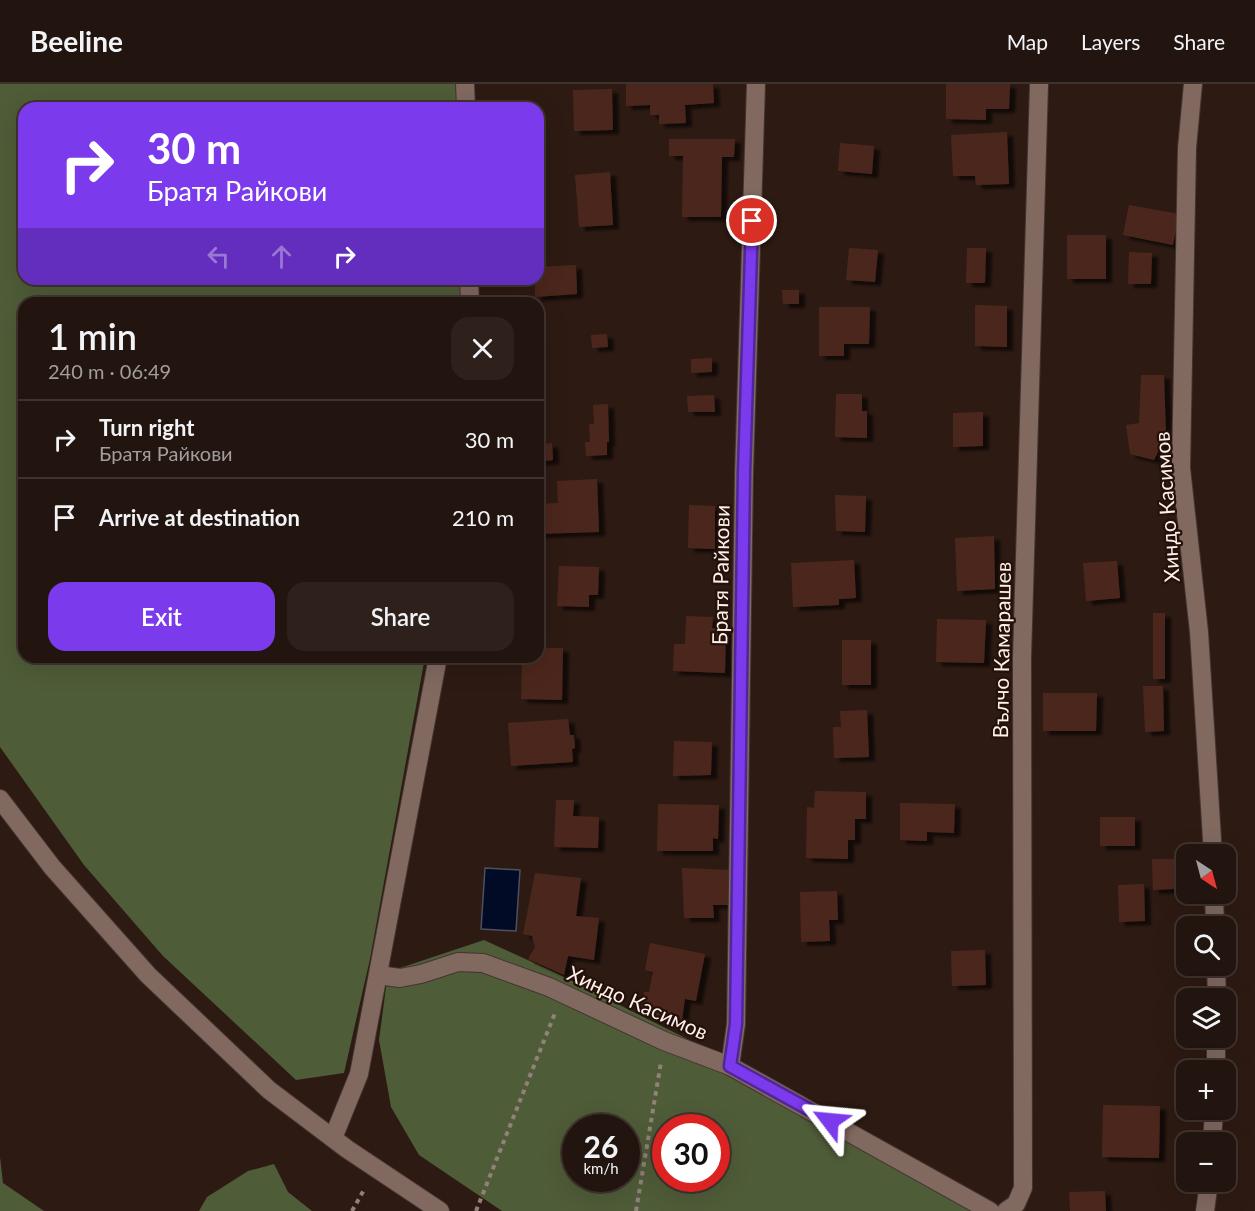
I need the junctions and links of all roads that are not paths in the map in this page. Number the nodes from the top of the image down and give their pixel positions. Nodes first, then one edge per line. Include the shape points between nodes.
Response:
1 (465, 84) edge
2 (756, 84) edge
3 (1039, 84) edge
4 (1193, 84) edge
5 (466, 102) edge
6 (437, 663) edge
7 (0, 799) edge
8 (1212, 844) edge
9 (378, 975) junction
10 (730, 1066) junction
11 (333, 1138) junction
12 (1208, 1192) edge
13 (440, 1211) edge
14 (990, 1211) edge
15 (1006, 1211) edge
16 (1205, 1211) edge

1 - 5 street
2 - 10 street, Братя Райкови via 744,473 736,1024
3 - 15 street, Вълчо Камарашев via 1022,658 1023,1188 1016,1204
4 - 8 street, Хиндо Касимов via 1187,148 1181,468 1199,632
6 - 9 street
7 - 11 street via 52,867 148,975 269,1090
9 - 10 street, Хиндо Касимов via 400,978 458,962 483,963 563,993 664,1041
9 - 11 street via 358,1074
10 - 14 street, Хиндо Касимов
11 - 13 street
12 - 16 street

